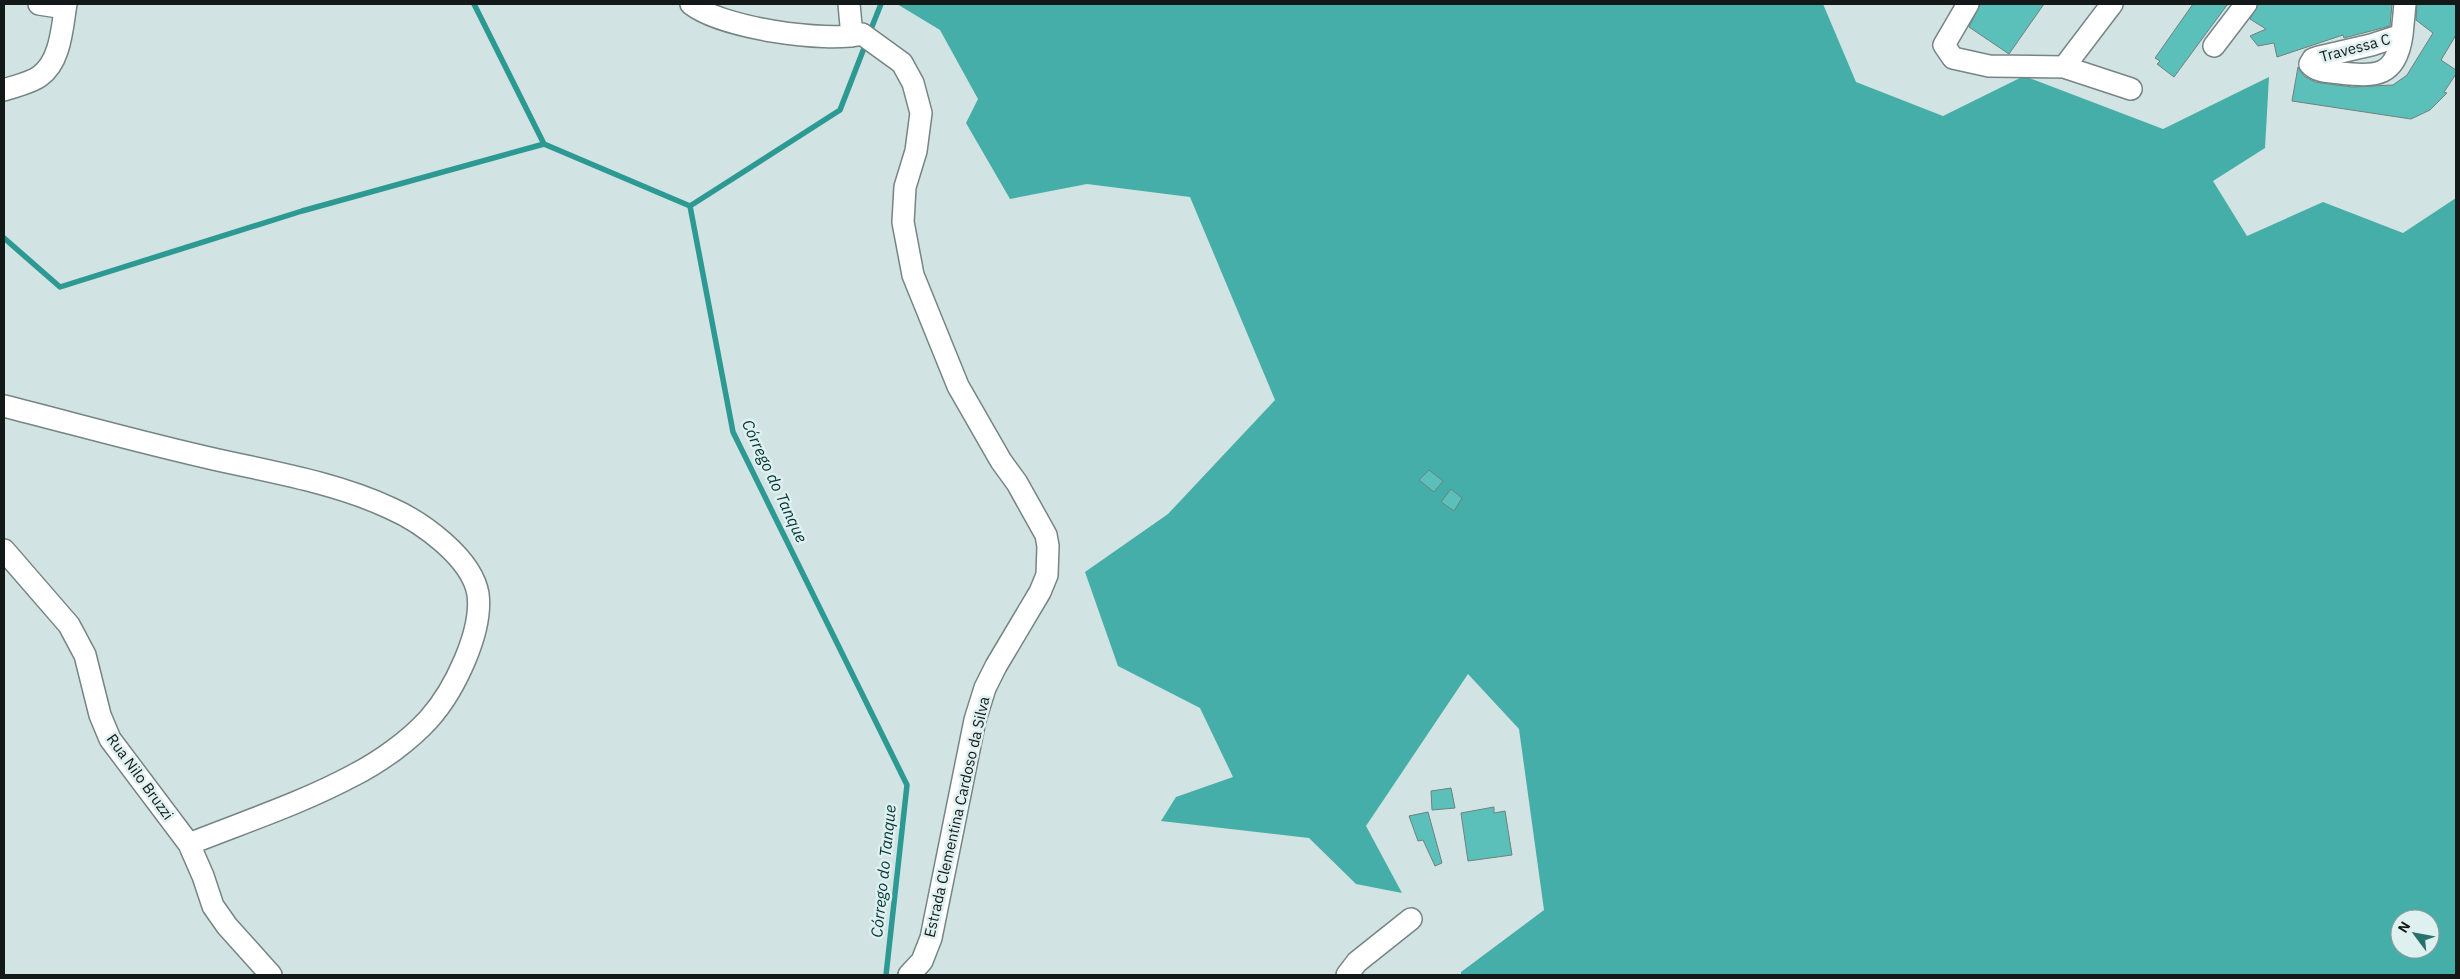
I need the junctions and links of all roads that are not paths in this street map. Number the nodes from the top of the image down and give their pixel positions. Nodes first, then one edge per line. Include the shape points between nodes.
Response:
1 (39, 4) edge
2 (691, 4) edge
3 (848, 4) edge
4 (2112, 4) edge
5 (2246, 4) edge
6 (2405, 4) edge
7 (1968, 5) edge
8 (65, 6) edge
9 (857, 35) junction
10 (2402, 35) junction
11 (2214, 46) dead end
12 (2064, 67) junction
13 (2131, 89) dead end
14 (4, 90) edge
15 (4, 406) edge
16 (4, 550) edge
17 (189, 844) junction
18 (1411, 919) dead end
19 (270, 975) edge
20 (909, 975) edge
21 (1347, 975) edge

1 - 8 street
2 - 9 street via 718,18 746,26 819,35
3 - 9 street
4 - 12 street
5 - 11 street
6 - 10 street, Travessa C
7 - 12 street via 1944,45 1953,58 1989,66
8 - 14 street via 57,51 50,66 40,76
9 - 20 street, Estrada Clementina Cardoso da Silva via 902,63 913,83 921,114 916,151 905,187 903,222 914,275 958,386 1046,535 1049,552 1047,575 1040,592 986,688 968,756 931,938 922,961
10 - 10 street, Travessa C via 2319,57 2310,64 2314,68 2337,73 2379,74 2396,58
12 - 13 street
15 - 17 street via 218,460 276,471 334,487 391,508 434,533 465,566 478,593 478,621 466,654 452,688 429,719 399,745 355,775
16 - 17 street, Rua Nilo Bruzzi via 69,625 84,655 110,739
17 - 19 street, Rua Nilo Bruzzi via 213,906
18 - 21 street via 1357,962

